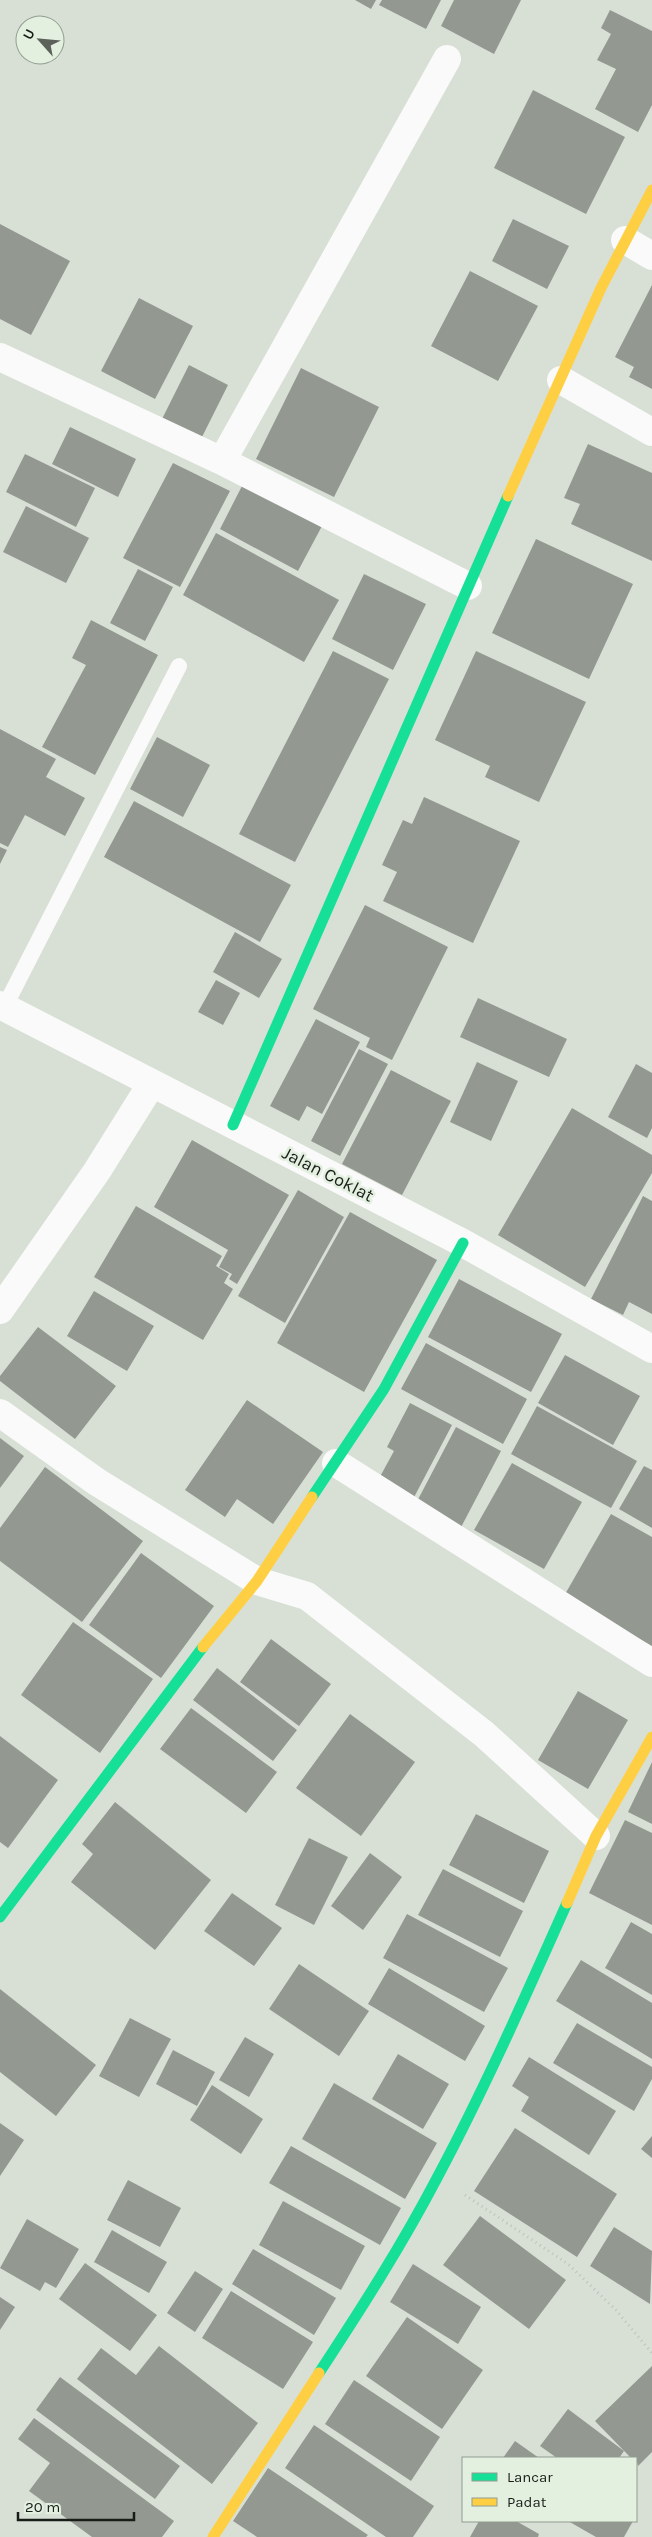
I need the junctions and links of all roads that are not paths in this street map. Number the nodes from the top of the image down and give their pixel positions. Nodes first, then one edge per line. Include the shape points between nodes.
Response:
1 (447, 59) dead end
2 (652, 190) edge
3 (625, 240) junction
4 (652, 256) edge
5 (0, 357) edge
6 (562, 380) junction
7 (652, 432) edge
8 (222, 461) junction
9 (468, 586) junction
10 (179, 666) dead end
11 (2, 1007) edge
12 (152, 1083) junction
13 (233, 1125) junction
14 (463, 1243) junction
15 (0, 1310) edge
16 (652, 1349) edge
17 (0, 1413) edge
18 (336, 1463) junction
19 (256, 1581) junction
20 (652, 1664) edge
21 (652, 1737) edge
22 (596, 1836) junction
23 (0, 1917) edge
24 (213, 2537) edge

1 - 8 street
2 - 3 street
3 - 4 street
3 - 6 street
5 - 8 street
6 - 7 street
6 - 9 street
8 - 9 street
9 - 13 street
10 - 11 lane
11 - 12 street, Jalan Coklat
12 - 13 street, Jalan Coklat
12 - 15 street via 97,1171
13 - 14 street, Jalan Coklat
14 - 16 street, Jalan Coklat
14 - 18 street via 384,1389
17 - 19 street via 97,1482
18 - 19 street
18 - 20 street
19 - 22 street via 307,1596 484,1734
19 - 23 street via 188,1666
21 - 22 street
22 - 24 street via 510,2032 437,2178 378,2282

